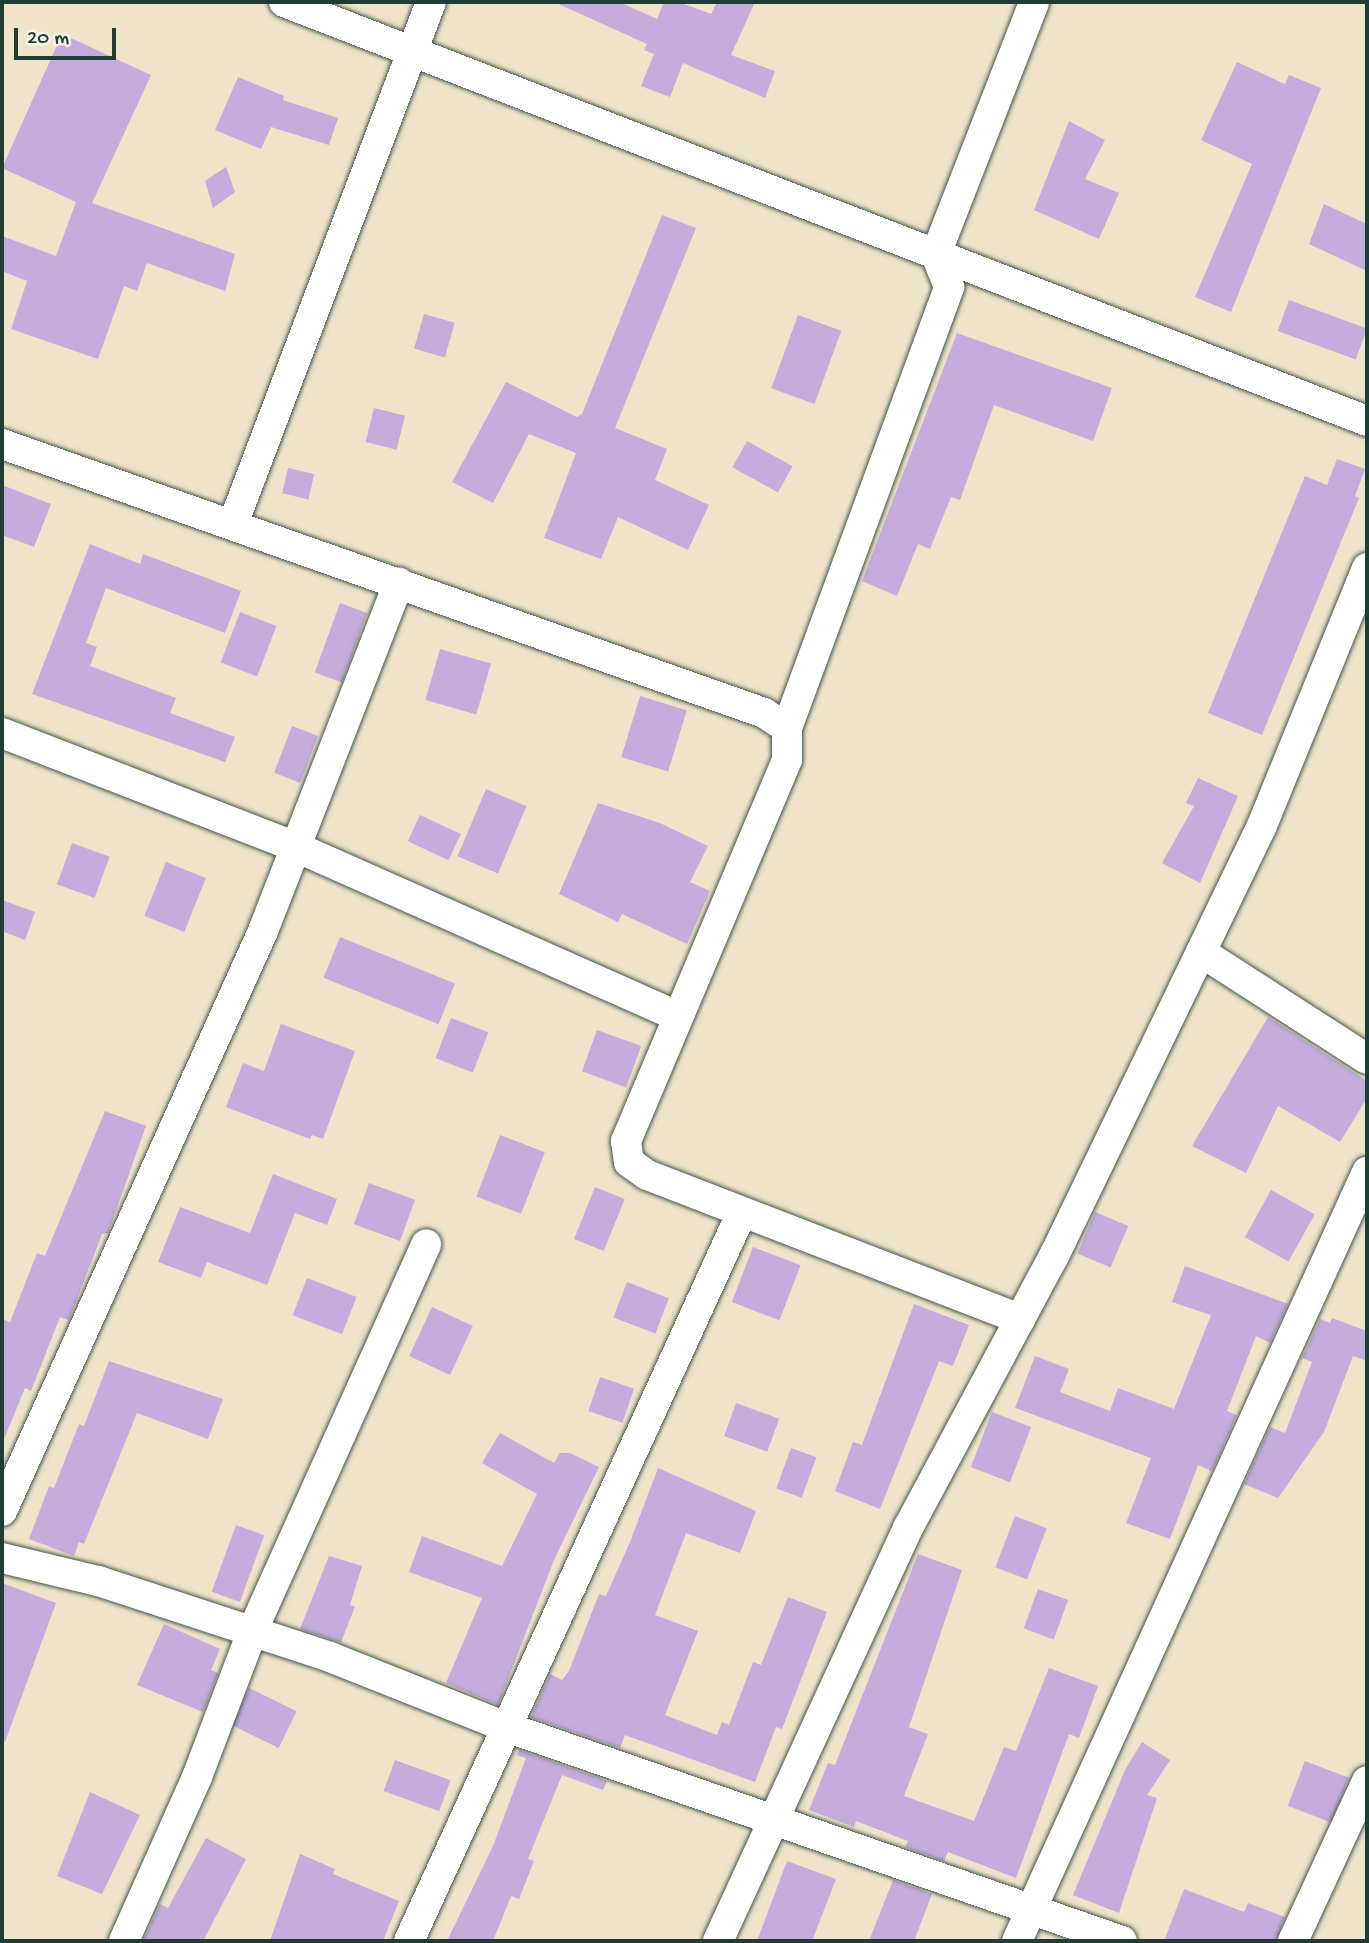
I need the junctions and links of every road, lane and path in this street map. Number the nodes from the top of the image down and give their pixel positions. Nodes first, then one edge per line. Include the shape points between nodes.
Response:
1 (284, 2) edge
2 (432, 2) edge
3 (1034, 2) edge
4 (411, 51) junction
5 (936, 254) junction
6 (1367, 421) edge
7 (2, 444) edge
8 (233, 524) junction
9 (1367, 568) edge
10 (399, 583) junction
11 (787, 728) junction
12 (2, 733) edge
13 (296, 847) junction
14 (1201, 952) junction
15 (678, 1016) junction
16 (1367, 1059) edge
17 (1367, 1172) edge
18 (742, 1212) junction
19 (426, 1244) dead end
20 (1020, 1319) junction
21 (2, 1511) edge
22 (2, 1558) edge
23 (252, 1632) junction
24 (506, 1727) junction
25 (1367, 1781) edge
26 (774, 1817) junction
27 (1032, 1910) junction
28 (124, 1941) edge
29 (409, 1941) edge
30 (718, 1941) edge
31 (1017, 1941) edge
32 (1122, 1941) edge
33 (1293, 1941) edge

1 - 4 street
2 - 4 street
3 - 5 street
4 - 5 street
4 - 8 street
5 - 6 street
5 - 11 street via 949,288
7 - 8 street
8 - 10 street
9 - 14 street via 1261,828
10 - 11 street via 764,713
10 - 13 street
11 - 15 street via 787,760
12 - 13 street
13 - 15 street
13 - 21 street via 263,931
14 - 16 street
14 - 20 street
15 - 18 street via 626,1140 629,1162 647,1175
17 - 27 street
18 - 20 street
18 - 24 street
19 - 23 street
20 - 26 street via 908,1528
22 - 23 street via 98,1581
23 - 24 street
23 - 28 street via 197,1777
24 - 26 street
24 - 29 street
25 - 33 street
26 - 27 street
26 - 30 street
27 - 31 street
27 - 32 street

